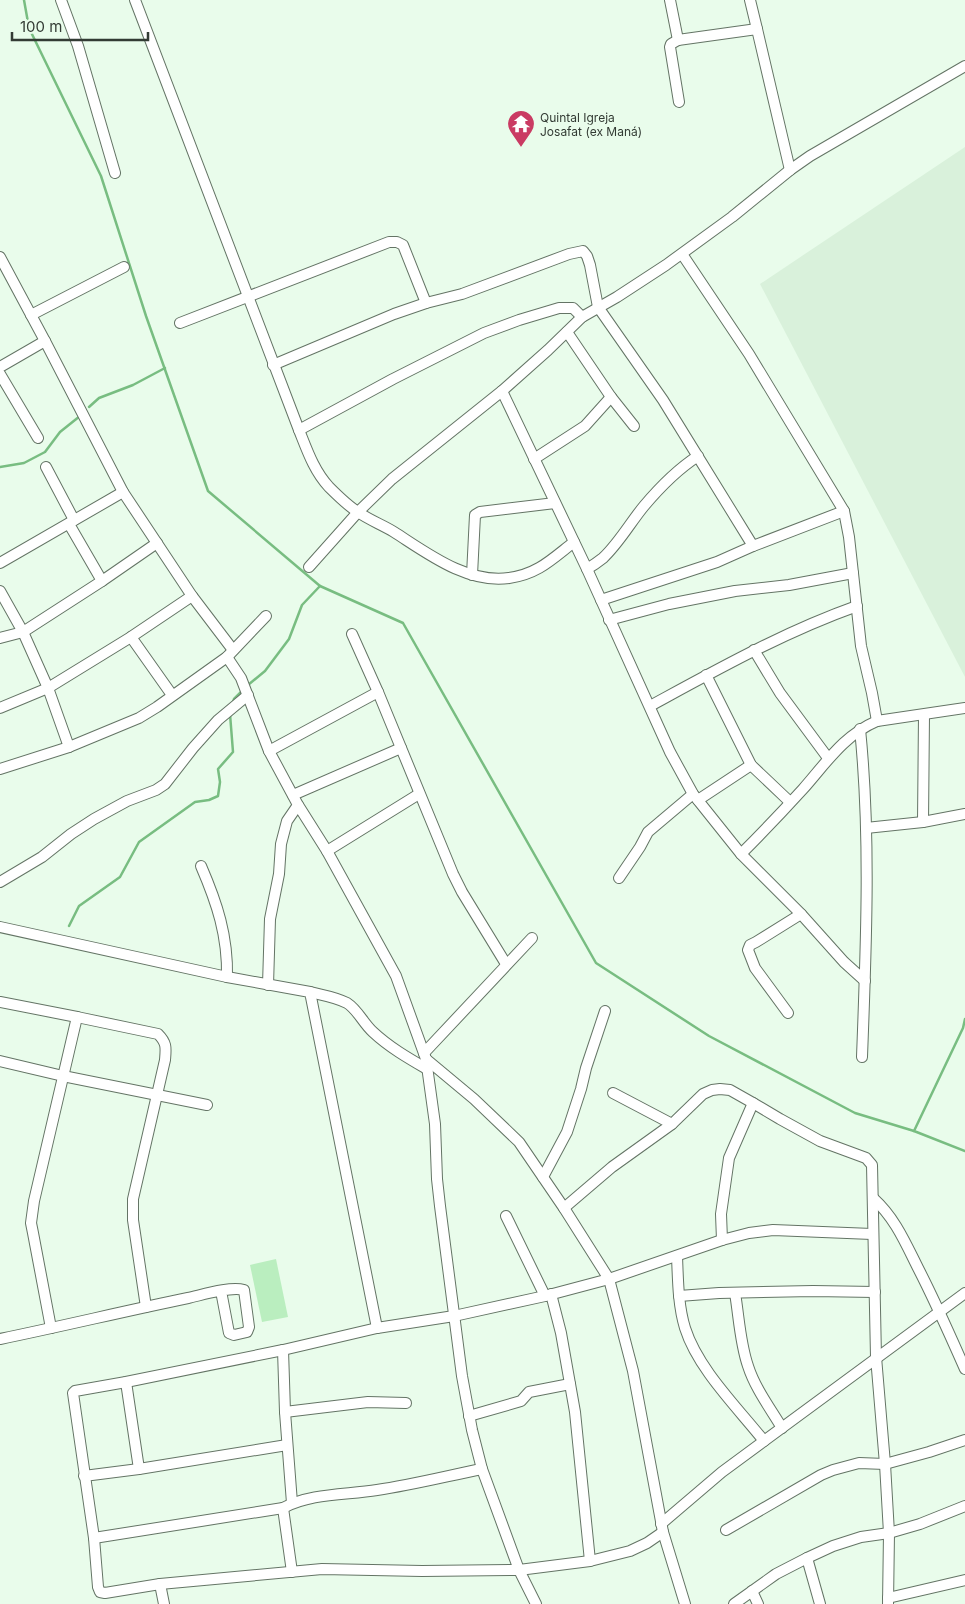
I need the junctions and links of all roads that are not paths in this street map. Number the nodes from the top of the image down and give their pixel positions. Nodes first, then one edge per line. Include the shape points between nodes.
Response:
1 (61, 0) edge
2 (135, 0) edge
3 (670, 0) edge
4 (750, 0) edge
5 (757, 28) junction
6 (678, 40) junction
7 (965, 66) edge
8 (679, 102) dead end
9 (790, 170) junction
10 (115, 173) dead end
11 (682, 254) junction
12 (0, 257) edge
13 (124, 267) dead end
14 (247, 296) junction
15 (426, 303) junction
16 (598, 307) junction
17 (31, 315) junction
18 (582, 317) junction
19 (180, 323) dead end
20 (567, 332) junction
21 (45, 341) junction
22 (274, 365) junction
23 (0, 367) edge
24 (0, 374) edge
25 (502, 391) junction
26 (611, 397) junction
27 (634, 426) dead end
28 (299, 430) junction
29 (38, 438) dead end
30 (698, 456) junction
31 (534, 459) junction
32 (46, 467) dead end
33 (122, 492) junction
34 (556, 503) junction
35 (844, 511) junction
36 (358, 512) junction
37 (71, 522) junction
38 (157, 542) junction
39 (574, 542) junction
40 (753, 546) junction
41 (0, 564) edge
42 (309, 567) dead end
43 (587, 569) junction
44 (853, 573) junction
45 (472, 575) junction
46 (102, 581) junction
47 (0, 591) edge
48 (192, 596) junction
49 (601, 600) junction
50 (857, 606) junction
51 (266, 616) dead end
52 (609, 620) junction
53 (23, 632) junction
54 (352, 634) dead end
55 (131, 637) junction
56 (0, 638) edge
57 (754, 650) junction
58 (230, 653) junction
59 (706, 675) junction
60 (48, 688) junction
61 (378, 692) junction
62 (248, 695) junction
63 (172, 696) junction
64 (650, 706) junction
65 (0, 708) edge
66 (965, 708) edge
67 (924, 715) junction
68 (877, 721) junction
69 (860, 729) junction
70 (69, 747) junction
71 (401, 748) junction
72 (269, 751) junction
73 (828, 758) junction
74 (751, 765) junction
75 (0, 769) edge
76 (419, 794) junction
77 (696, 797) junction
78 (295, 800) junction
79 (790, 802) junction
80 (965, 814) edge
81 (923, 822) junction
82 (866, 828) junction
83 (327, 851) junction
84 (741, 854) junction
85 (201, 866) dead end
86 (619, 878) dead end
87 (0, 882) edge
88 (801, 914) junction
89 (0, 927) edge
90 (532, 938) dead end
91 (506, 964) junction
92 (227, 977) junction
93 (864, 981) junction
94 (268, 985) junction
95 (310, 992) junction
96 (0, 1002) edge
97 (605, 1011) dead end
98 (788, 1012) dead end
99 (77, 1017) junction
100 (862, 1057) dead end
101 (426, 1060) junction
102 (0, 1061) edge
103 (64, 1076) junction
104 (613, 1093) dead end
105 (157, 1095) junction
106 (754, 1103) junction
107 (207, 1105) dead end
108 (672, 1124) junction
109 (543, 1177) junction
110 (873, 1198) junction
111 (564, 1208) junction
112 (506, 1216) dead end
113 (872, 1234) junction
114 (722, 1240) junction
115 (677, 1256) junction
116 (609, 1279) junction
117 (221, 1291) junction
118 (874, 1292) junction
119 (735, 1293) junction
120 (965, 1293) edge
121 (548, 1295) junction
122 (679, 1296) junction
123 (146, 1307) junction
124 (940, 1312) junction
125 (454, 1316) junction
126 (51, 1328) junction
127 (377, 1328) junction
128 (0, 1339) edge
129 (283, 1350) junction
130 (876, 1357) junction
131 (965, 1369) edge
132 (126, 1382) junction
133 (570, 1384) junction
134 (406, 1403) dead end
135 (285, 1412) junction
136 (469, 1416) junction
137 (782, 1428) junction
138 (965, 1440) edge
139 (764, 1441) junction
140 (287, 1446) junction
141 (885, 1464) junction
142 (139, 1469) junction
143 (482, 1469) junction
144 (84, 1476) junction
145 (287, 1506) junction
146 (965, 1506) edge
147 (662, 1528) junction
148 (726, 1530) dead end
149 (889, 1533) junction
150 (94, 1538) junction
151 (807, 1558) junction
152 (590, 1561) junction
153 (519, 1570) junction
154 (292, 1572) junction
155 (965, 1580) edge
156 (160, 1584) junction
157 (752, 1591) junction
158 (888, 1601) edge
159 (164, 1604) edge
160 (536, 1604) edge
161 (686, 1604) edge
162 (734, 1604) edge
163 (758, 1604) edge
164 (820, 1604) edge

1 - 10 street via 78,46
2 - 14 street
3 - 6 street
4 - 5 street
5 - 6 street
5 - 9 street
6 - 8 street via 670,47
7 - 9 street
9 - 11 street
11 - 16 street
11 - 35 street via 749,354
12 - 17 street
13 - 17 street
14 - 15 street via 389,242 397,242 403,245
14 - 19 street
14 - 22 street
15 - 16 street via 462,294 583,251 590,265
15 - 22 street
16 - 18 street
16 - 30 street
17 - 21 street
18 - 20 street
18 - 28 street via 573,308 559,308 484,333
20 - 25 street
20 - 26 street
21 - 23 street
21 - 33 street
22 - 28 street
24 - 29 street
25 - 31 street
25 - 36 street via 406,467
26 - 27 street
26 - 31 street via 585,426
28 - 36 street via 323,479
30 - 40 street
30 - 43 street via 668,481 603,558
31 - 34 street
32 - 37 street
33 - 37 street
33 - 38 street
34 - 39 street
34 - 45 street via 476,515
35 - 40 street
35 - 44 street
36 - 42 street
36 - 45 street via 436,559
37 - 41 street
37 - 46 street
38 - 46 street
38 - 48 street
39 - 43 street
39 - 45 street via 539,569 524,574 508,578
40 - 49 street via 717,562
43 - 49 street
44 - 50 street
44 - 52 street via 789,585 735,590
46 - 53 street
47 - 53 street
48 - 55 street
48 - 58 street
49 - 52 street
50 - 57 street via 820,619
50 - 68 street via 861,646
51 - 58 street
52 - 64 street
53 - 56 street
53 - 60 street
54 - 61 street
55 - 60 street
55 - 63 street
57 - 59 street
57 - 73 street via 780,693
58 - 62 street
58 - 63 street
59 - 64 street
59 - 74 street
60 - 65 street
60 - 70 street
61 - 71 street
61 - 72 street
62 - 72 street
62 - 87 street via 218,720 165,784 94,819 42,857
63 - 70 street via 139,718
64 - 77 street via 670,752
66 - 67 street
67 - 68 street
67 - 81 street
68 - 69 street
69 - 73 street
69 - 82 street
70 - 75 street
71 - 76 street
71 - 78 street
72 - 78 street
73 - 79 street
74 - 77 street
74 - 79 street
76 - 83 street
76 - 91 street via 459,886
77 - 84 street
77 - 86 street via 648,832
78 - 83 street
78 - 94 street via 281,844 270,919
79 - 84 street
80 - 81 street
81 - 82 street
82 - 93 street
83 - 101 street via 396,976
84 - 88 street
85 - 92 street via 224,930
88 - 93 street
88 - 98 street via 750,945 748,950 755,968
89 - 92 street
90 - 91 street
91 - 101 street
92 - 94 street
93 - 100 street
94 - 95 street
95 - 101 street via 348,1004 380,1039 406,1057
95 - 127 street
96 - 99 street
97 - 109 street via 568,1132
99 - 103 street
99 - 105 street via 158,1034 164,1040 166,1050
101 - 109 street via 516,1138
101 - 125 street
102 - 103 street
103 - 105 street
103 - 126 street via 31,1223
104 - 108 street
105 - 107 street
105 - 123 street via 132,1220
106 - 108 street via 730,1090 712,1090 703,1094
106 - 110 street via 820,1141 866,1158 872,1166
106 - 114 street via 728,1158 721,1214
108 - 111 street via 612,1167
109 - 111 street
110 - 113 street
110 - 124 street via 894,1221
111 - 116 street
112 - 121 street
113 - 114 street via 772,1230
113 - 118 street
114 - 115 street
115 - 116 street
115 - 122 street
116 - 121 street
116 - 147 street via 633,1371
117 - 117 street via 244,1290 250,1328 247,1332 230,1333
117 - 123 street
118 - 119 street
118 - 130 street
119 - 122 street
119 - 137 street via 748,1368
120 - 124 street
121 - 125 street
121 - 133 street via 561,1333
122 - 139 street via 685,1328 700,1360
123 - 126 street
124 - 130 street
124 - 131 street
125 - 127 street
125 - 136 street
126 - 128 street
127 - 129 street
129 - 132 street
129 - 135 street
130 - 137 street
130 - 141 street
132 - 142 street
132 - 144 street via 73,1393
133 - 136 street via 529,1392 521,1400
133 - 152 street
134 - 135 street via 358,1403
135 - 140 street
136 - 143 street
137 - 139 street
138 - 141 street
139 - 147 street via 722,1472
140 - 142 street
140 - 145 street
141 - 148 street via 859,1463 833,1470
141 - 149 street
142 - 144 street
143 - 145 street via 397,1487 317,1497
143 - 153 street
144 - 150 street
145 - 150 street
145 - 154 street
146 - 149 street
147 - 152 street via 647,1543 630,1551
147 - 161 street
149 - 151 street via 861,1537
149 - 158 street
150 - 156 street via 100,1592
151 - 157 street
151 - 164 street
152 - 153 street
153 - 154 street via 322,1568
153 - 160 street
154 - 156 street
155 - 158 street
156 - 159 street
157 - 162 street
157 - 163 street

